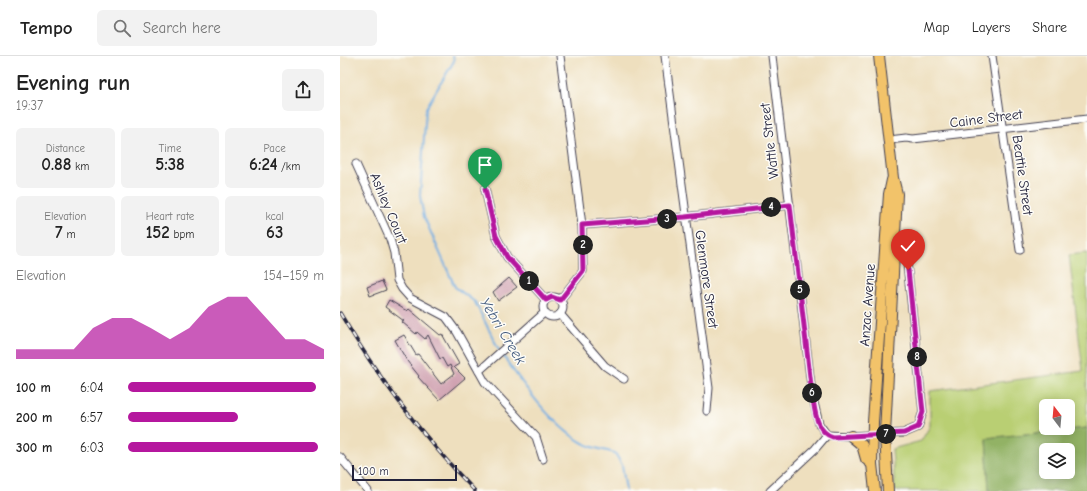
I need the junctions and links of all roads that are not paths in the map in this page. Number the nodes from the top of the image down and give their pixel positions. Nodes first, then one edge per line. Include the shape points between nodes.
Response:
1 (560, 56) edge
2 (665, 56) edge
3 (772, 56) edge
4 (879, 56) edge
5 (992, 56) edge
6 (1087, 119) edge
7 (1003, 129) junction
8 (889, 140) junction
9 (356, 164) dead end
10 (892, 178) junction
11 (485, 189) dead end
12 (790, 205) junction
13 (685, 217) junction
14 (582, 225) junction
15 (896, 236) junction
16 (1020, 250) dead end
17 (546, 300) junction
18 (560, 300) junction
19 (544, 313) junction
20 (560, 314) junction
21 (479, 371) junction
22 (624, 379) dead end
23 (708, 411) dead end
24 (873, 434) junction
25 (885, 434) junction
26 (827, 435) junction
27 (851, 436) junction
28 (340, 457) edge
29 (543, 458) dead end
30 (872, 464) junction
31 (368, 491) edge
32 (770, 491) edge
33 (875, 491) edge
34 (888, 491) edge

1 - 14 street
2 - 13 street, Glenmore Street
3 - 12 street, Wattle Street
4 - 8 highway, Anzac Avenue
5 - 7 street, Beattie Street
6 - 7 street, Caine Street
7 - 8 street, Caine Street via 913,140
7 - 16 street, Beattie Street
8 - 10 highway, Anzac Avenue
9 - 21 street, Ashley Court via 390,239 397,280 402,289 410,298 446,317
10 - 15 highway, Anzac Avenue via 897,194
10 - 24 highway, Anzac Avenue
11 - 17 street via 496,236 507,257
12 - 13 street
12 - 26 street, Wattle Street via 812,394 819,424
13 - 14 street
13 - 23 street, Glenmore Street via 709,388
14 - 18 street via 583,271
15 - 25 highway, Anzac Avenue
15 - 25 street via 906,254 909,307 922,403 918,427 909,431
17 - 18 street via 552,297
17 - 19 street via 543,304
18 - 20 street via 563,306
19 - 20 street via 552,318
19 - 21 street
20 - 22 street via 605,366
21 - 29 street, Ashley Court via 485,382 536,437
24 - 25 street
24 - 27 street
24 - 30 highway, Anzac Avenue
25 - 34 highway, Anzac Avenue
26 - 27 street
26 - 32 street
27 - 30 highway via 862,445 866,459
28 - 31 street
30 - 33 highway, Anzac Avenue

